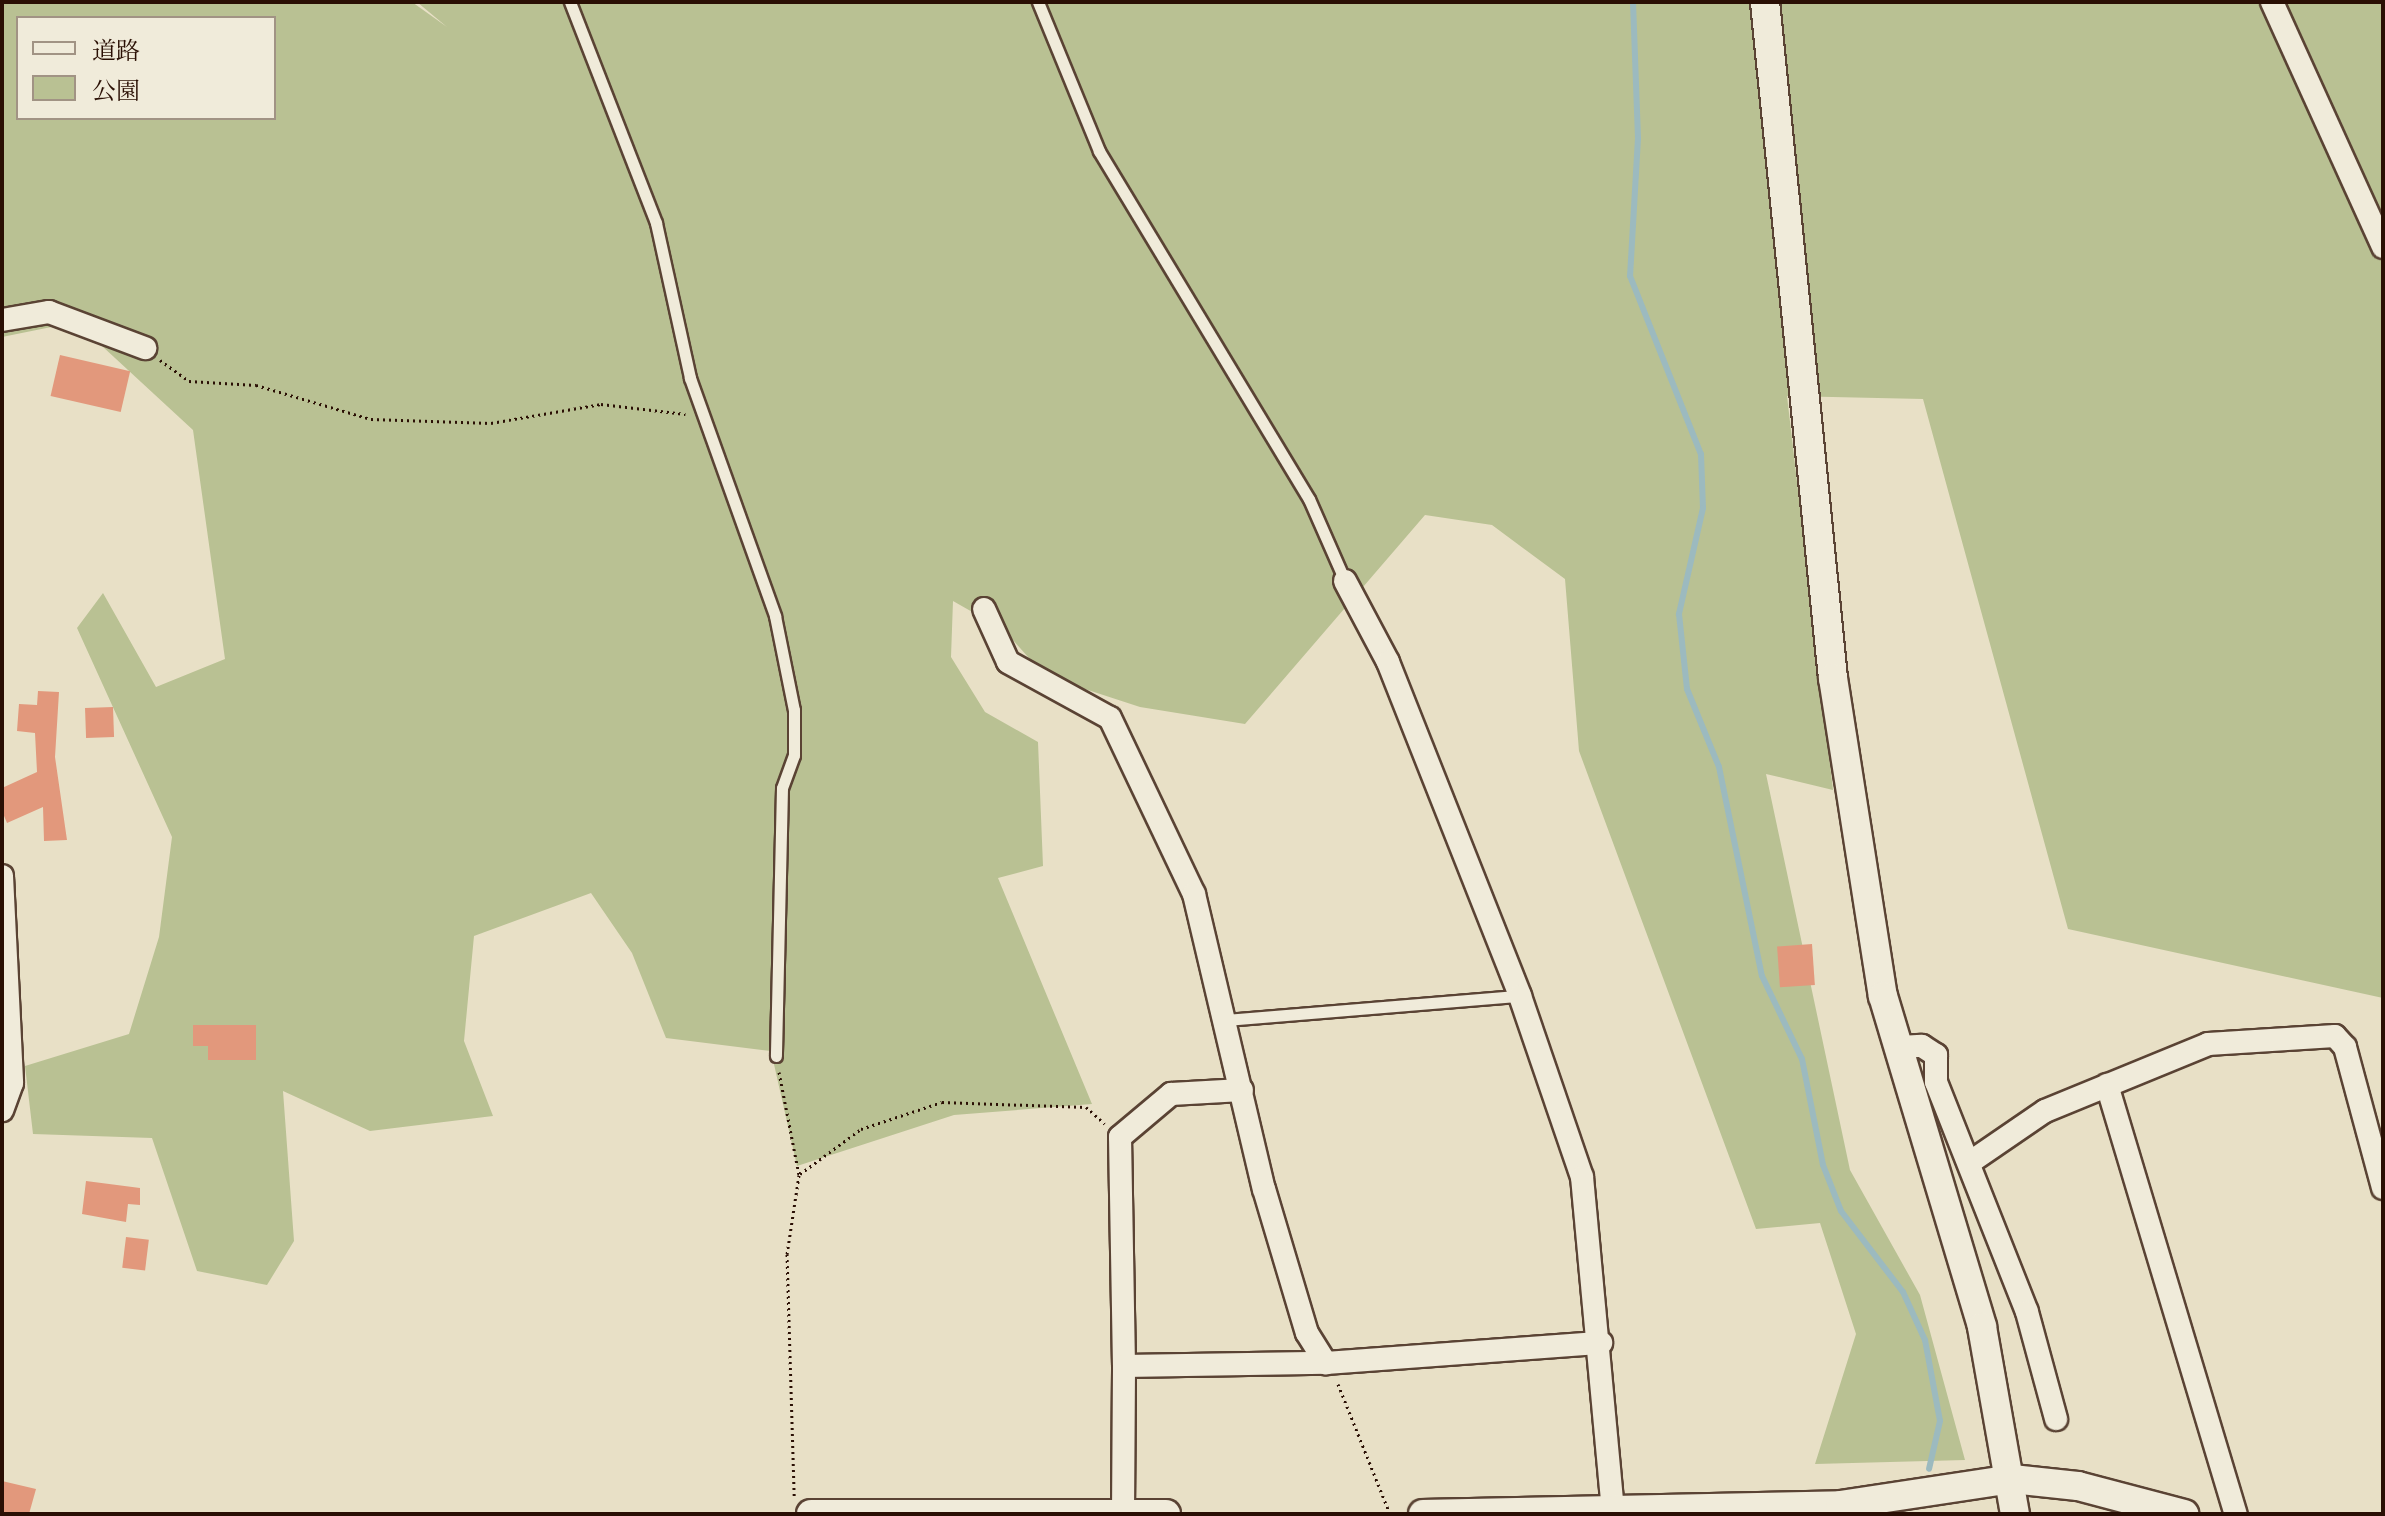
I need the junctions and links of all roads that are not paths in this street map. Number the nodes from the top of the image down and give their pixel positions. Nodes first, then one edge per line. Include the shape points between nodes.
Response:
1 (570, 2) edge
2 (1038, 2) edge
3 (1765, 2) edge
4 (2272, 2) edge
5 (2383, 247) edge
6 (2, 320) edge
7 (145, 348) road end
8 (1345, 581) joint
9 (984, 609) dead end
10 (2, 876) edge
11 (1520, 996) junction
12 (1225, 1020) junction
13 (1900, 1047) junction
14 (776, 1056) road end
15 (2107, 1085) junction
16 (1242, 1090) junction
17 (2, 1110) edge
18 (1969, 1163) junction
19 (2383, 1188) edge
20 (1601, 1343) junction
21 (1326, 1363) junction
22 (1124, 1366) junction
23 (2056, 1419) dead end
24 (2012, 1479) junction
25 (1613, 1510) edge
26 (1123, 1513) edge
27 (811, 1514) edge
28 (1166, 1514) edge
29 (1423, 1514) edge
30 (2015, 1514) edge
31 (2184, 1514) edge
32 (2236, 1514) edge

1 - 14 lane via 656,223 707,423 775,616 794,710 794,755 782,788
2 - 8 lane via 1099,151 1309,499
3 - 13 street via 1833,678 1883,996
4 - 5 street
6 - 7 street via 49,312
8 - 11 street via 1388,662
9 - 12 street via 1008,662 1110,718 1194,894
10 - 17 street via 12,1083
11 - 12 lane
11 - 20 street via 1582,1177
12 - 16 street
13 - 18 street via 1922,1046 1936,1055 1936,1082
13 - 24 street via 1982,1327
15 - 18 street via 2045,1111
15 - 19 street via 2208,1044 2335,1036 2345,1047
15 - 32 street
16 - 21 street via 1307,1333
16 - 22 street via 1171,1094 1120,1137
18 - 23 street via 2027,1312
20 - 21 street
20 - 25 street
21 - 22 street
22 - 26 street
24 - 25 street via 1840,1505
24 - 30 street
24 - 31 street via 2078,1486
25 - 29 street
26 - 27 street
26 - 28 street

